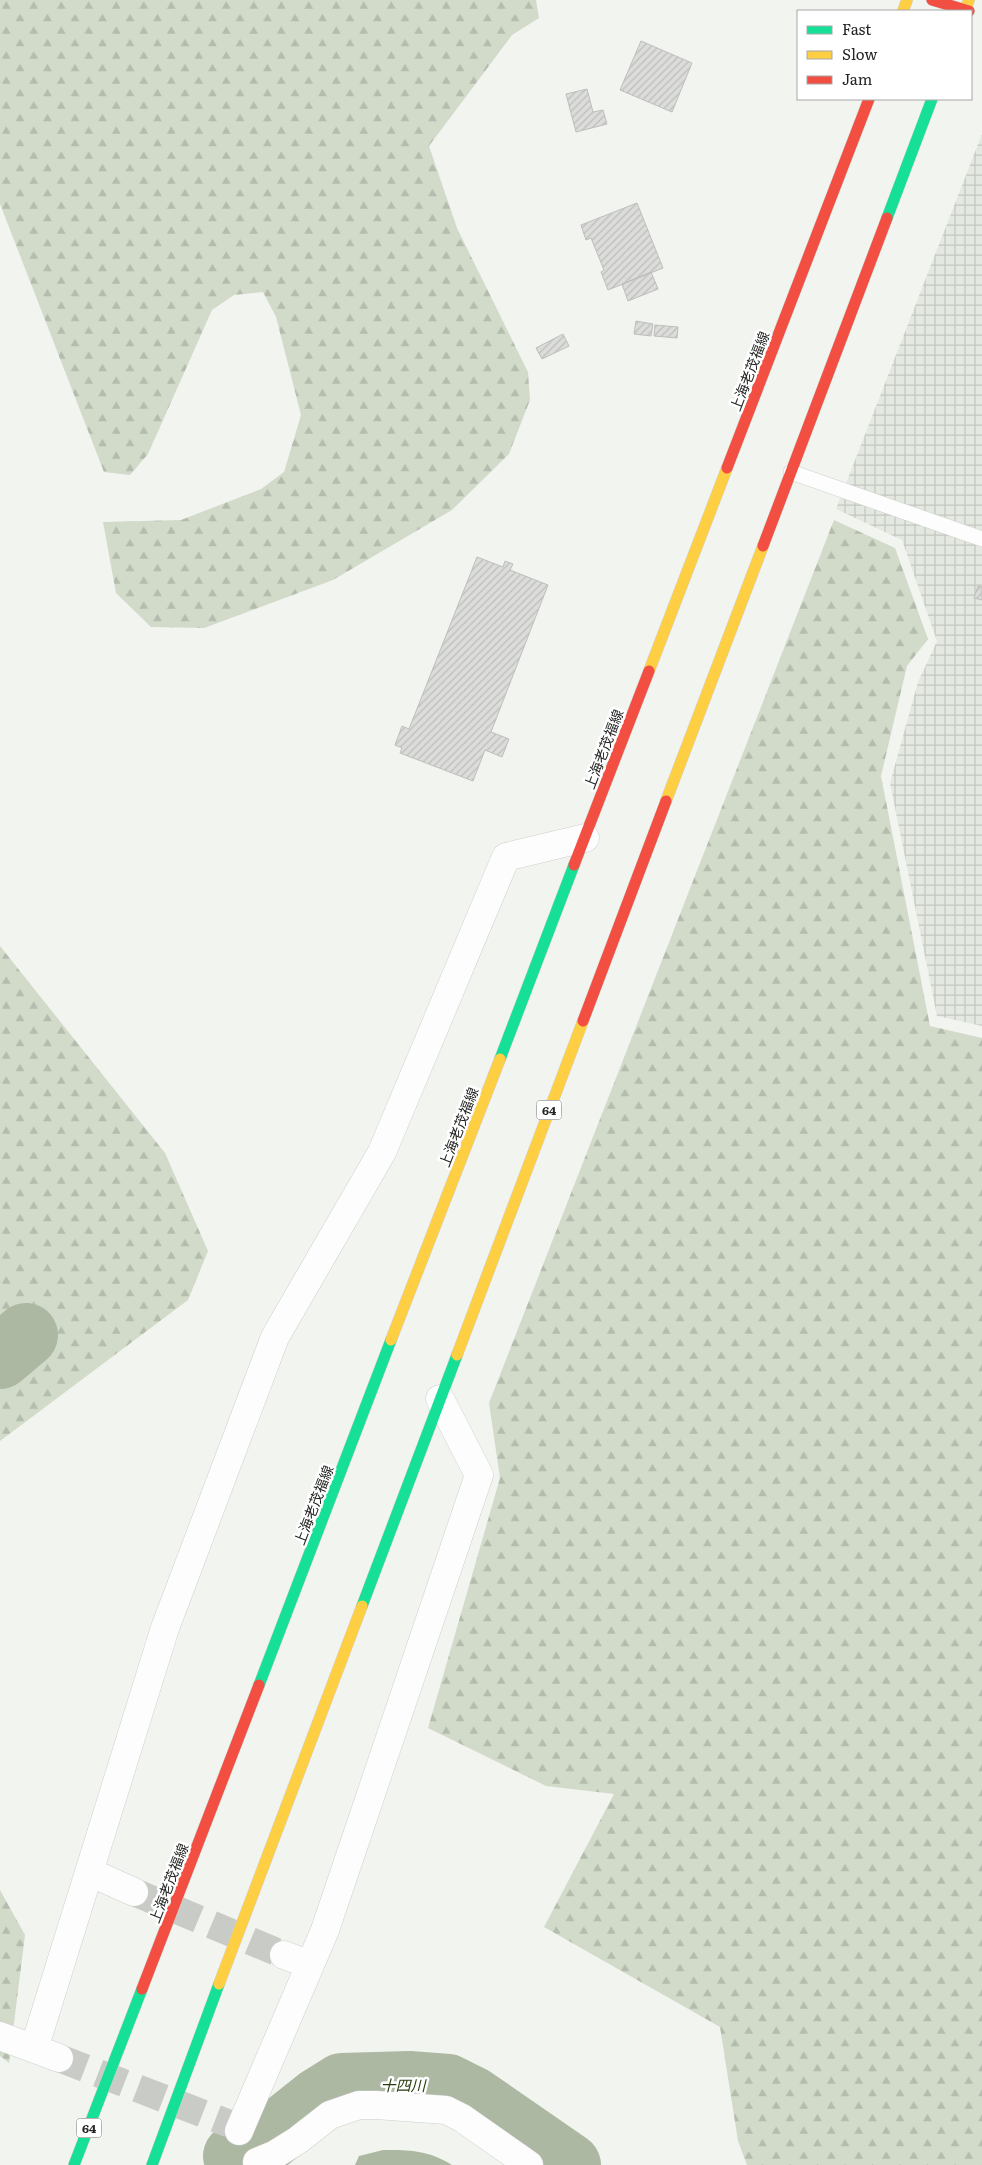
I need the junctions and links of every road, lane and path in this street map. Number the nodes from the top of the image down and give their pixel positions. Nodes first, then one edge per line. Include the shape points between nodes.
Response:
1 (932, 0) edge
2 (968, 9) edge
3 (869, 100) edge
4 (932, 100) edge
5 (791, 472) junction
6 (982, 539) edge
7 (585, 838) junction
8 (440, 1399) junction
9 (89, 1872) junction
10 (134, 1892) tunnel mouth
11 (284, 1955) tunnel mouth
12 (310, 1965) junction
13 (0, 2036) edge
14 (257, 2162) edge
15 (74, 2165) edge
16 (152, 2165) edge
17 (529, 2165) edge

1 - 2 main road
3 - 7 main road, 上海老茂福線 / 64
4 - 5 main road, 64
5 - 6 lane
5 - 8 main road, 64
7 - 9 street via 506,858 382,1152 275,1337 164,1628
7 - 15 main road, 上海老茂福線 / 64
8 - 12 street via 479,1475 325,1930
8 - 16 main road, 64
9 - 10 street
9 - 13 street via 46,2053
11 - 12 street
12 - 14 street via 238,2130
14 - 17 street via 274,2156 330,2115 359,2105 376,2105 446,2110

